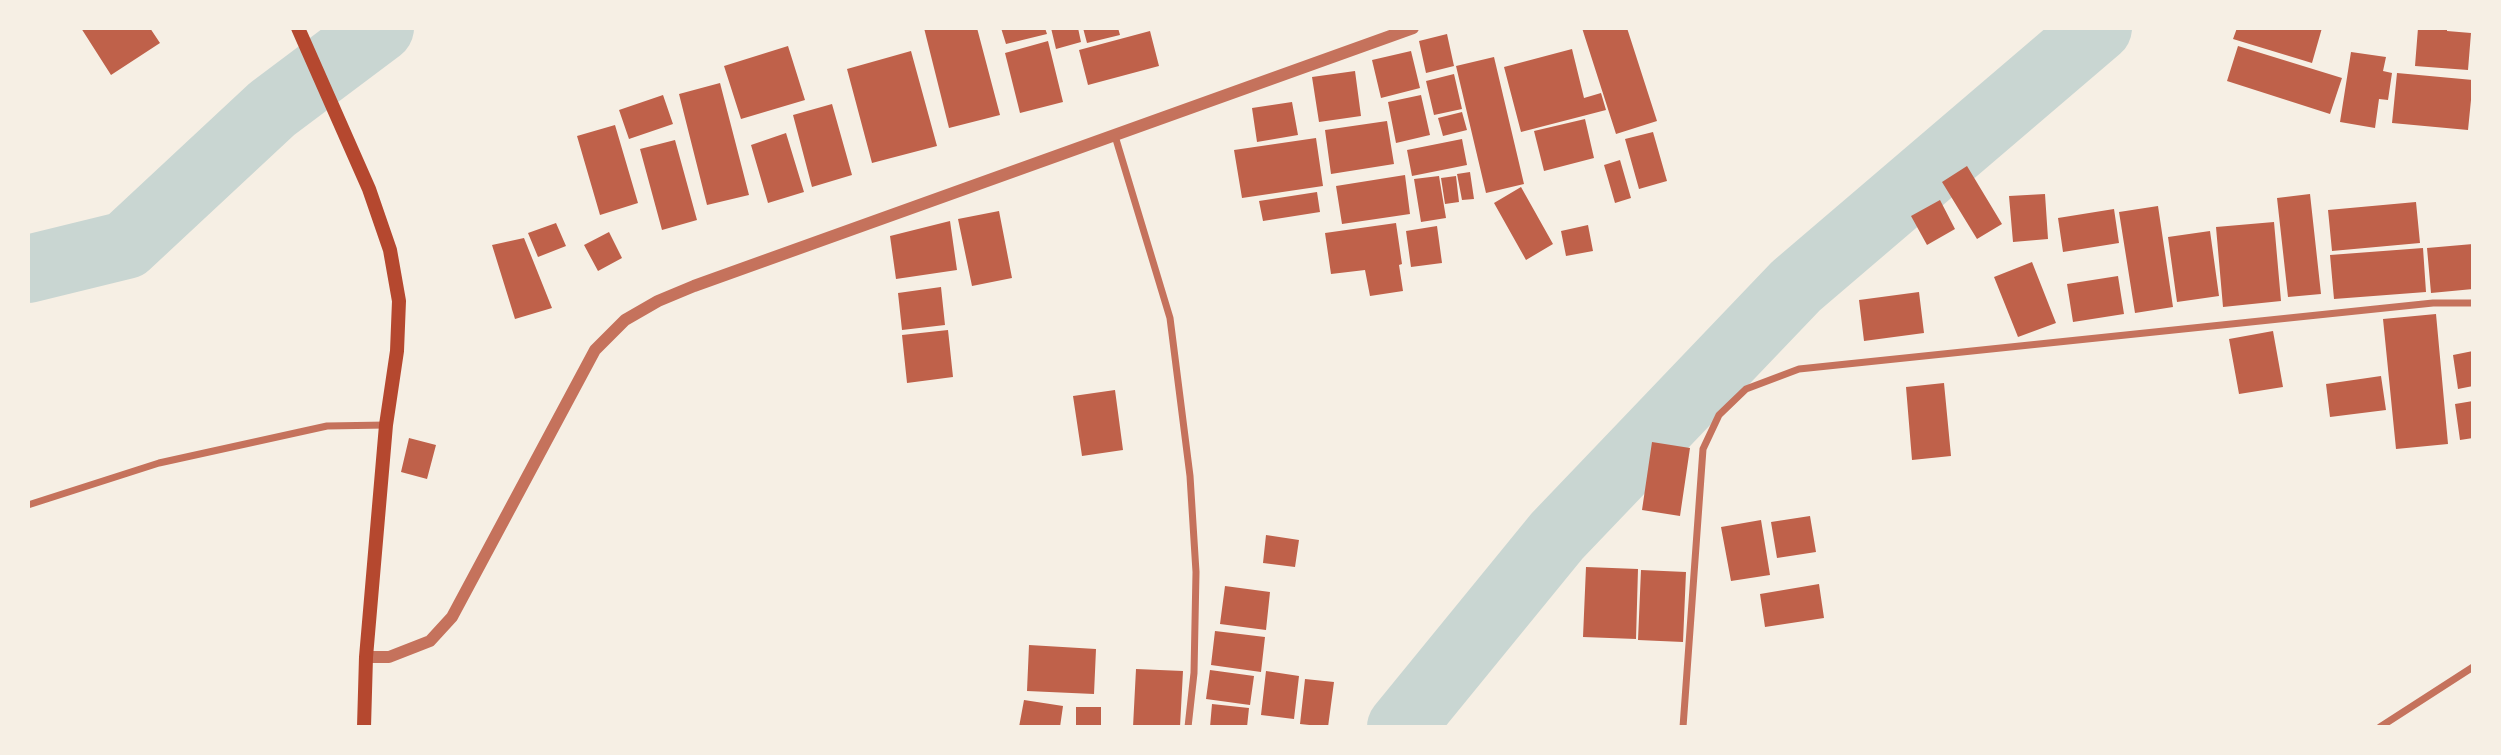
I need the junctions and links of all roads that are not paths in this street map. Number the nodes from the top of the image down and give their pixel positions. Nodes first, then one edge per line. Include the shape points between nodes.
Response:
1 (298, 28) edge
2 (1413, 28) edge
3 (1115, 136) junction
4 (2473, 303) edge
5 (386, 425) junction
6 (28, 505) edge
7 (366, 657) junction
8 (2473, 667) edge
9 (365, 727) edge
10 (1188, 727) edge
11 (1683, 727) edge
12 (2380, 727) edge

1 - 5 main road via 369,190 390,250 400,301
2 - 3 street
3 - 7 street via 694,286 625,320 595,350 452,617 430,641 389,657
3 - 10 street via 1170,318 1190,476 1196,572
4 - 11 street via 2434,303 1799,369 1746,389 1719,415 1703,449
5 - 6 street via 327,426 159,463
5 - 7 main road
7 - 9 main road
8 - 12 street

